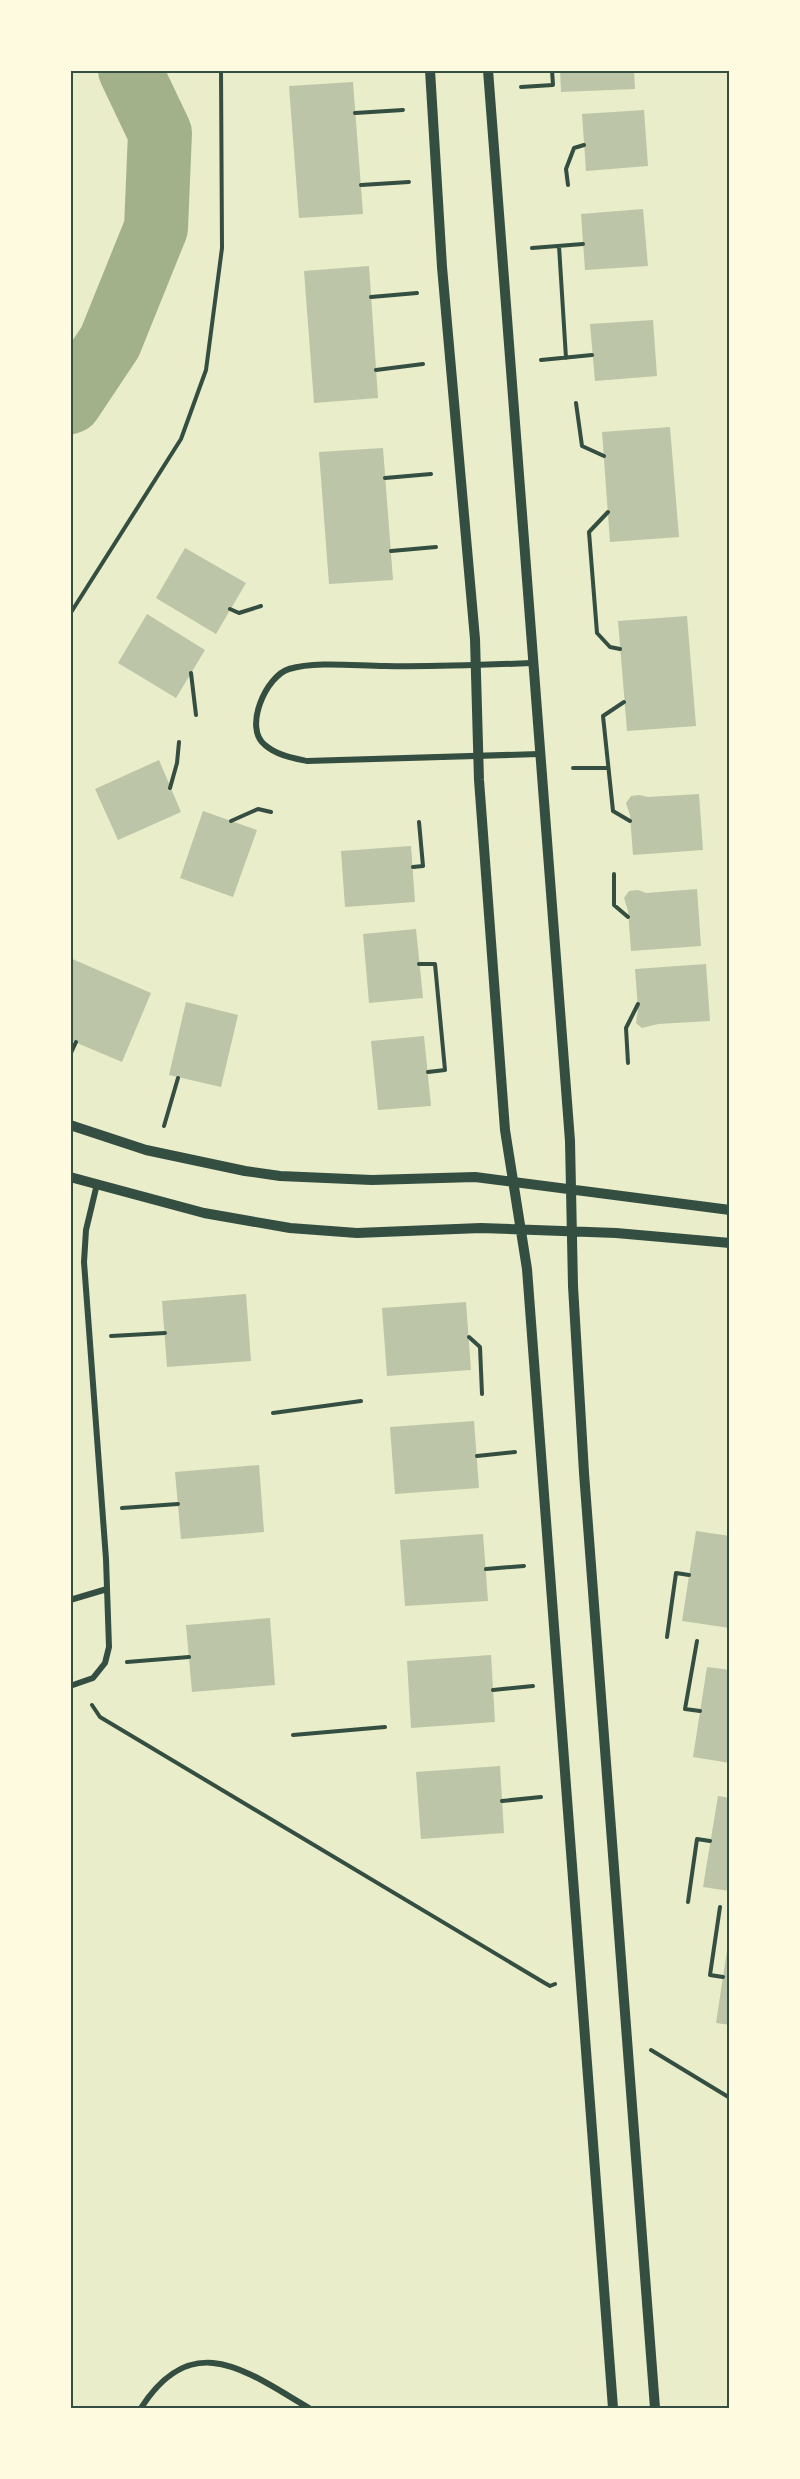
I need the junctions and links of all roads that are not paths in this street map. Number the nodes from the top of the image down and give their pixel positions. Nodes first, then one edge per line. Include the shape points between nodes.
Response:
1 (430, 70) edge
2 (488, 70) edge
3 (532, 663) junction
4 (476, 665) junction
5 (539, 754) junction
6 (478, 757) junction
7 (70, 1125) edge
8 (70, 1177) edge
9 (513, 1182) junction
10 (97, 1184) junction
11 (571, 1190) junction
12 (729, 1210) edge
13 (520, 1230) junction
14 (572, 1232) junction
15 (729, 1243) edge
16 (107, 1589) junction
17 (70, 1600) edge
18 (70, 1686) edge
19 (141, 2409) edge
20 (309, 2409) edge
21 (613, 2409) edge
22 (655, 2409) edge

1 - 4 street
2 - 3 street
3 - 4 street
3 - 5 street
4 - 6 street
4 - 6 street via 289,669 274,678 260,705 256,724 264,745 300,760
5 - 6 street
5 - 11 street
6 - 9 street via 505,1130
7 - 9 street via 146,1150 280,1176 372,1180 475,1176
8 - 10 street
9 - 11 street
9 - 13 street
10 - 13 street via 204,1213 290,1228 357,1233
10 - 16 street via 86,1230 84,1262
11 - 12 street
11 - 14 street
13 - 14 street
13 - 21 street via 537,1391
14 - 15 street
14 - 22 street via 584,1473
16 - 17 street
16 - 18 street via 109,1647 105,1663 93,1678
19 - 20 street via 155,2388 176,2371 190,2365 219,2363 246,2371

